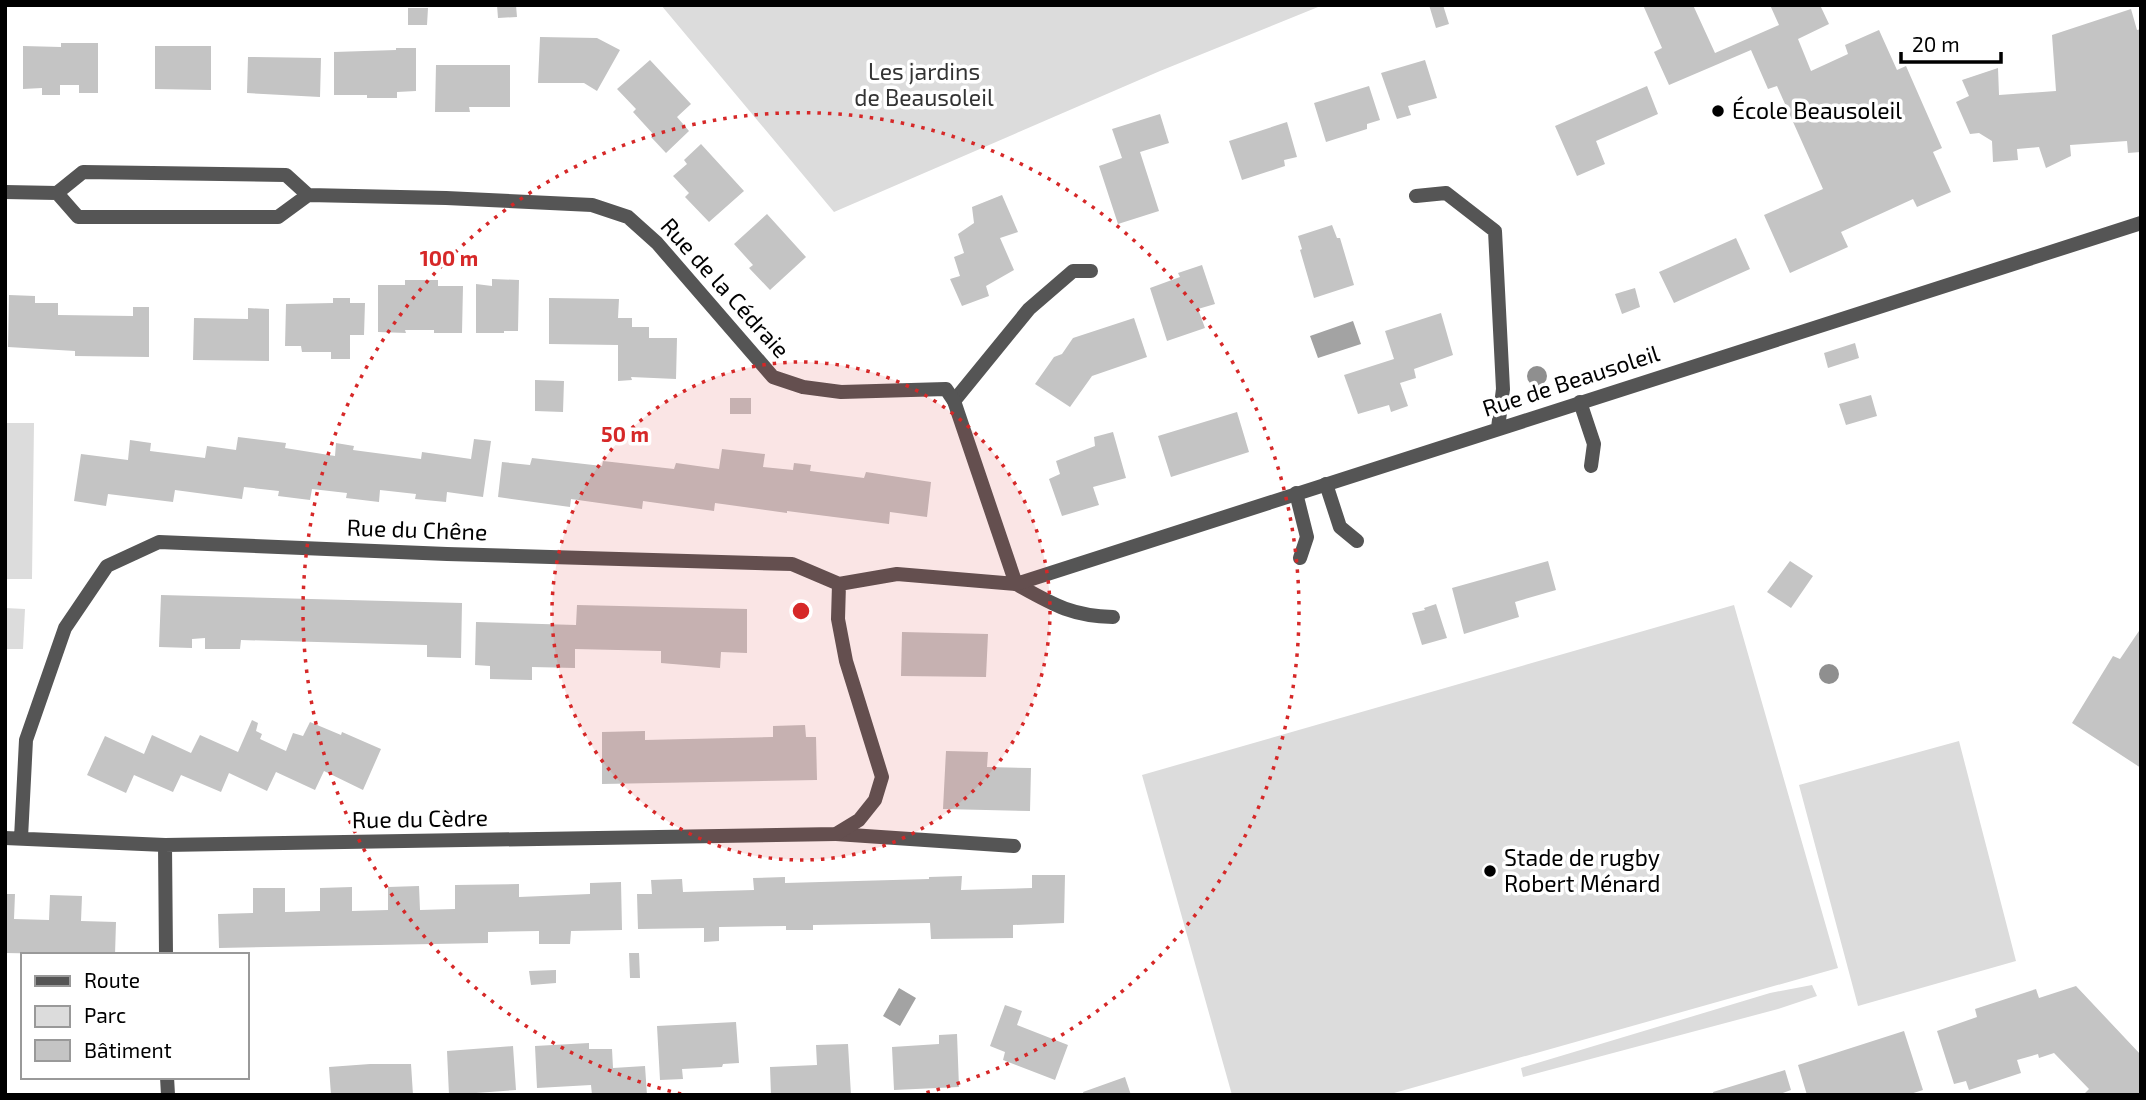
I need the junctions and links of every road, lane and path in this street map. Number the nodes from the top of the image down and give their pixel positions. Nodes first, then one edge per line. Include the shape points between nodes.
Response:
1 (5, 192) edge
2 (57, 193) junction
3 (308, 195) junction
4 (1416, 196) dead end
5 (2141, 223) edge
6 (1091, 271) dead end
7 (954, 401) junction
8 (1580, 402) junction
9 (1498, 428) junction
10 (1591, 466) dead end
11 (1326, 484) junction
12 (1296, 493) junction
13 (1357, 541) dead end
14 (1300, 558) dead end
15 (839, 584) junction
16 (1016, 584) junction
17 (1113, 617) dead end
18 (836, 834) junction
19 (5, 838) edge
20 (21, 838) junction
21 (165, 845) junction
22 (1014, 846) dead end
23 (166, 953) edge

1 - 2 street
2 - 3 street via 83,172 286,175
2 - 3 street via 78,217 278,217
3 - 7 street, Rue de la Cédraie via 592,205 628,217 657,243 773,377 841,392 946,389
4 - 9 street via 1446,193 1496,230 1503,389
5 - 8 street, Rue de Beausoleil
6 - 7 street via 1073,271 1029,309
7 - 16 street
8 - 9 street, Rue de Beausoleil
8 - 10 street via 1594,444
9 - 11 street, Rue de Beausoleil
11 - 12 street, Rue de Beausoleil
11 - 13 street via 1340,527
12 - 14 street via 1307,537
12 - 16 street, Rue de Beausoleil
15 - 16 street via 897,574
15 - 18 street via 838,619 846,661 883,777 875,800 859,820
15 - 20 street, Rue du Chêne via 792,564 159,542 107,566 65,628 26,740
16 - 17 street via 1059,608 1090,617
18 - 21 street, Rue du Cèdre
18 - 22 street, Rue du Cèdre
19 - 20 street, Rue du Cèdre
20 - 21 street, Rue du Cèdre
21 - 23 street

